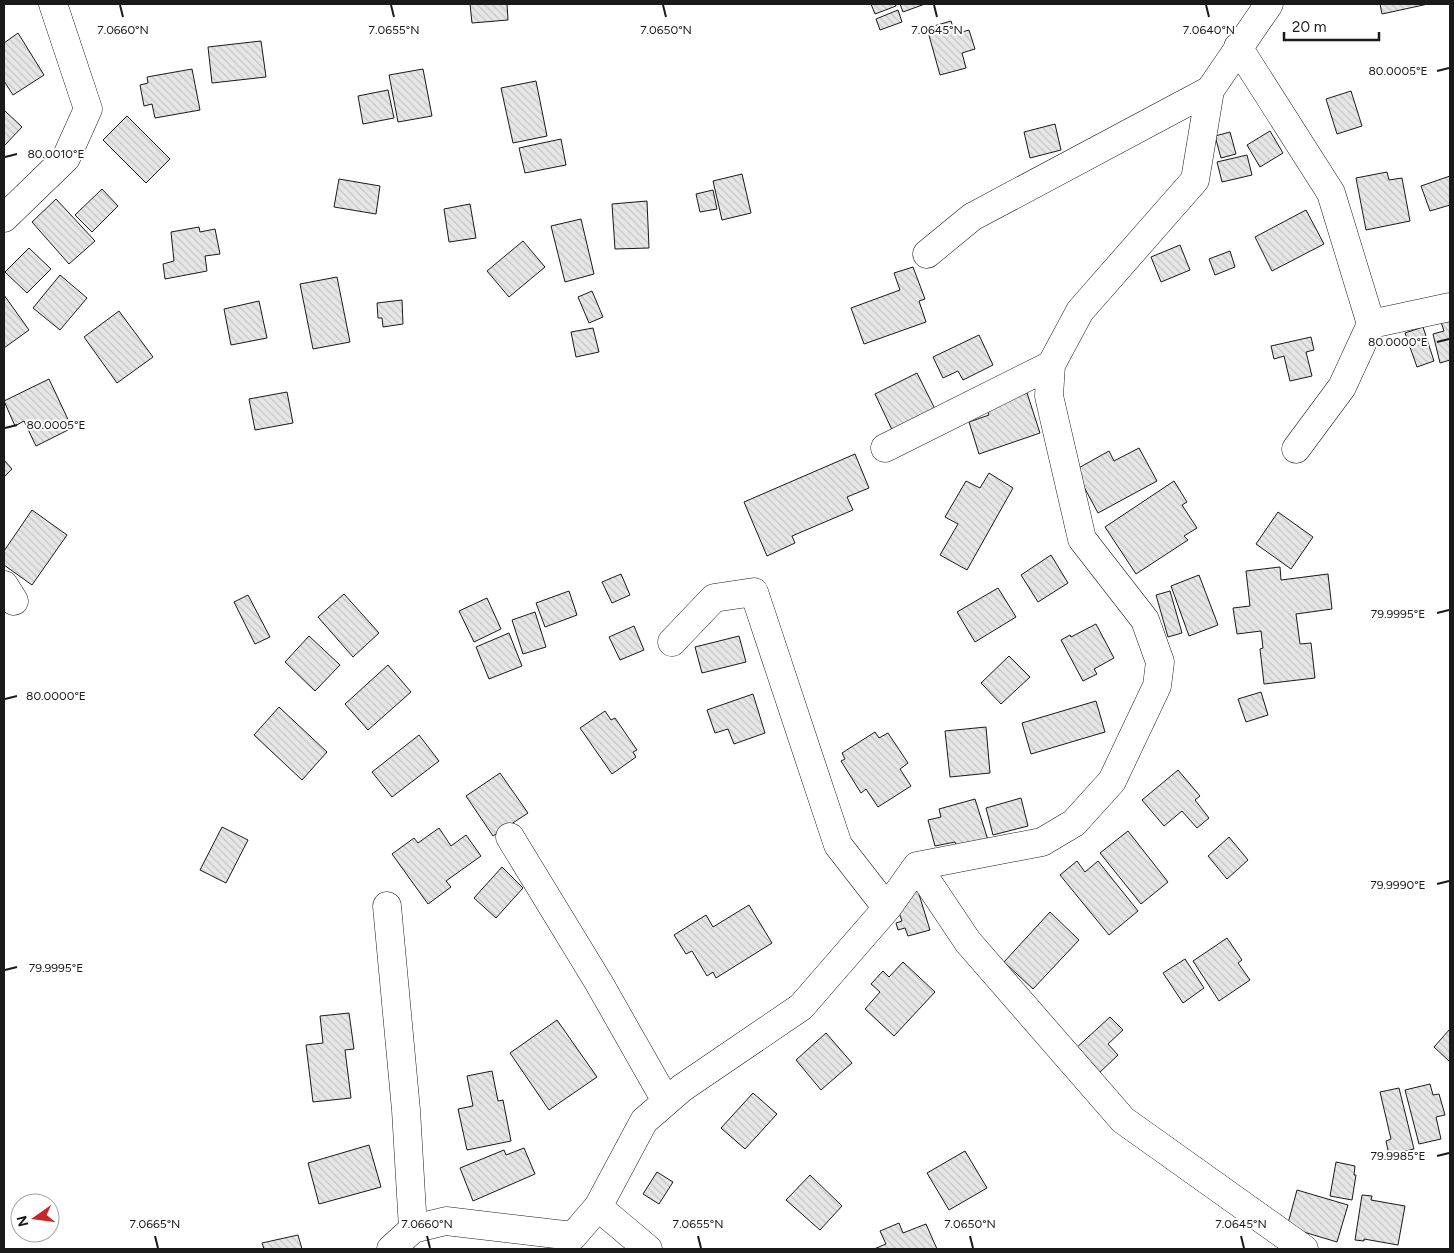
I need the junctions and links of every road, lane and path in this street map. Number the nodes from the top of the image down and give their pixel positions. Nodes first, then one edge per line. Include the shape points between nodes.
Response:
1 (54, 4) edge
2 (1269, 4) edge
3 (1238, 47) junction
4 (1210, 90) junction
5 (4, 218) edge
6 (927, 254) dead end
7 (1450, 307) edge
8 (1371, 324) junction
9 (1051, 364) junction
10 (885, 448) dead end
11 (1296, 449) dead end
12 (672, 642) dead end
13 (510, 837) dead end
14 (917, 866) junction
15 (387, 906) dead end
16 (887, 908) junction
17 (666, 1101) junction
18 (598, 1208) junction
19 (413, 1229) junction
20 (391, 1249) edge
21 (648, 1249) edge
22 (1304, 1249) edge

1 - 5 street via 88,109 66,158
2 - 3 street
3 - 4 street
3 - 8 street via 1331,193
4 - 6 street via 972,217
4 - 9 street via 1195,180 1080,311
7 - 8 street
8 - 11 street via 1342,387
9 - 10 street
9 - 14 street via 1049,396 1082,539 1145,620 1160,662 1157,686 1112,781 1074,823 1042,842
12 - 16 street via 714,598 754,592 838,845
13 - 17 street
14 - 16 street
14 - 22 street via 968,942 1123,1120
15 - 19 street via 406,1110
16 - 17 street via 801,1007
17 - 18 street via 644,1121
18 - 19 street via 573,1236 446,1221
18 - 21 street
19 - 20 street

